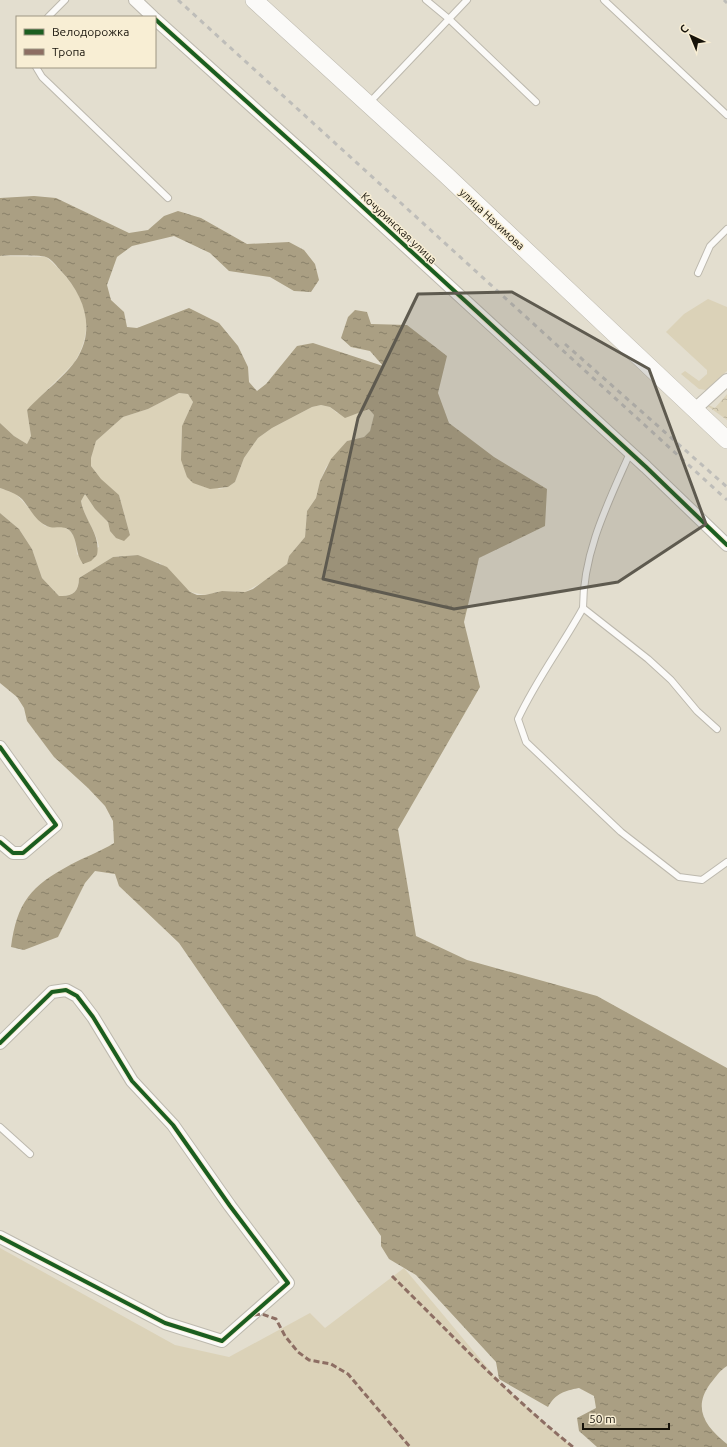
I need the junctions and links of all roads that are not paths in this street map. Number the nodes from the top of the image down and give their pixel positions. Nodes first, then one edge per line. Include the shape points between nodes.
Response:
1 (65, 0) edge
2 (135, 0) edge
3 (254, 0) edge
4 (426, 0) edge
5 (467, 0) edge
6 (604, 0) edge
7 (49, 16) edge
8 (152, 16) edge
9 (450, 19) junction
10 (156, 20) edge
11 (37, 68) edge
12 (536, 102) dead end
13 (368, 104) junction
14 (727, 115) edge
15 (168, 198) dead end
16 (727, 229) edge
17 (698, 273) dead end
18 (727, 380) edge
19 (694, 410) junction
20 (727, 440) edge
21 (630, 453) junction
22 (727, 545) edge
23 (583, 608) junction
24 (717, 729) dead end
25 (0, 747) edge
26 (0, 842) edge
27 (727, 862) edge
28 (0, 1043) edge
29 (0, 1127) edge
30 (30, 1154) dead end
31 (0, 1237) edge

1 - 7 lane
2 - 8 street, Кочуринская улица
3 - 13 main road, улица Нахимова
4 - 9 lane
5 - 9 lane
6 - 14 lane
9 - 12 lane
9 - 13 lane
10 - 21 street, Кочуринская улица via 328,174
11 - 15 lane via 42,77
13 - 19 main road, улица Нахимова
16 - 17 lane via 710,246
18 - 19 street
19 - 20 main road, улица Нахимова
21 - 22 street, Кочуринская улица
21 - 23 lane via 594,537 583,592
23 - 24 lane via 654,664
23 - 27 lane via 531,692 518,719 526,742 621,832 679,878 702,880
25 - 26 street via 56,825 23,853 13,853
28 - 31 street via 52,992 66,990 77,996 93,1017 132,1081 173,1125 288,1283 222,1341 165,1323
29 - 30 lane

